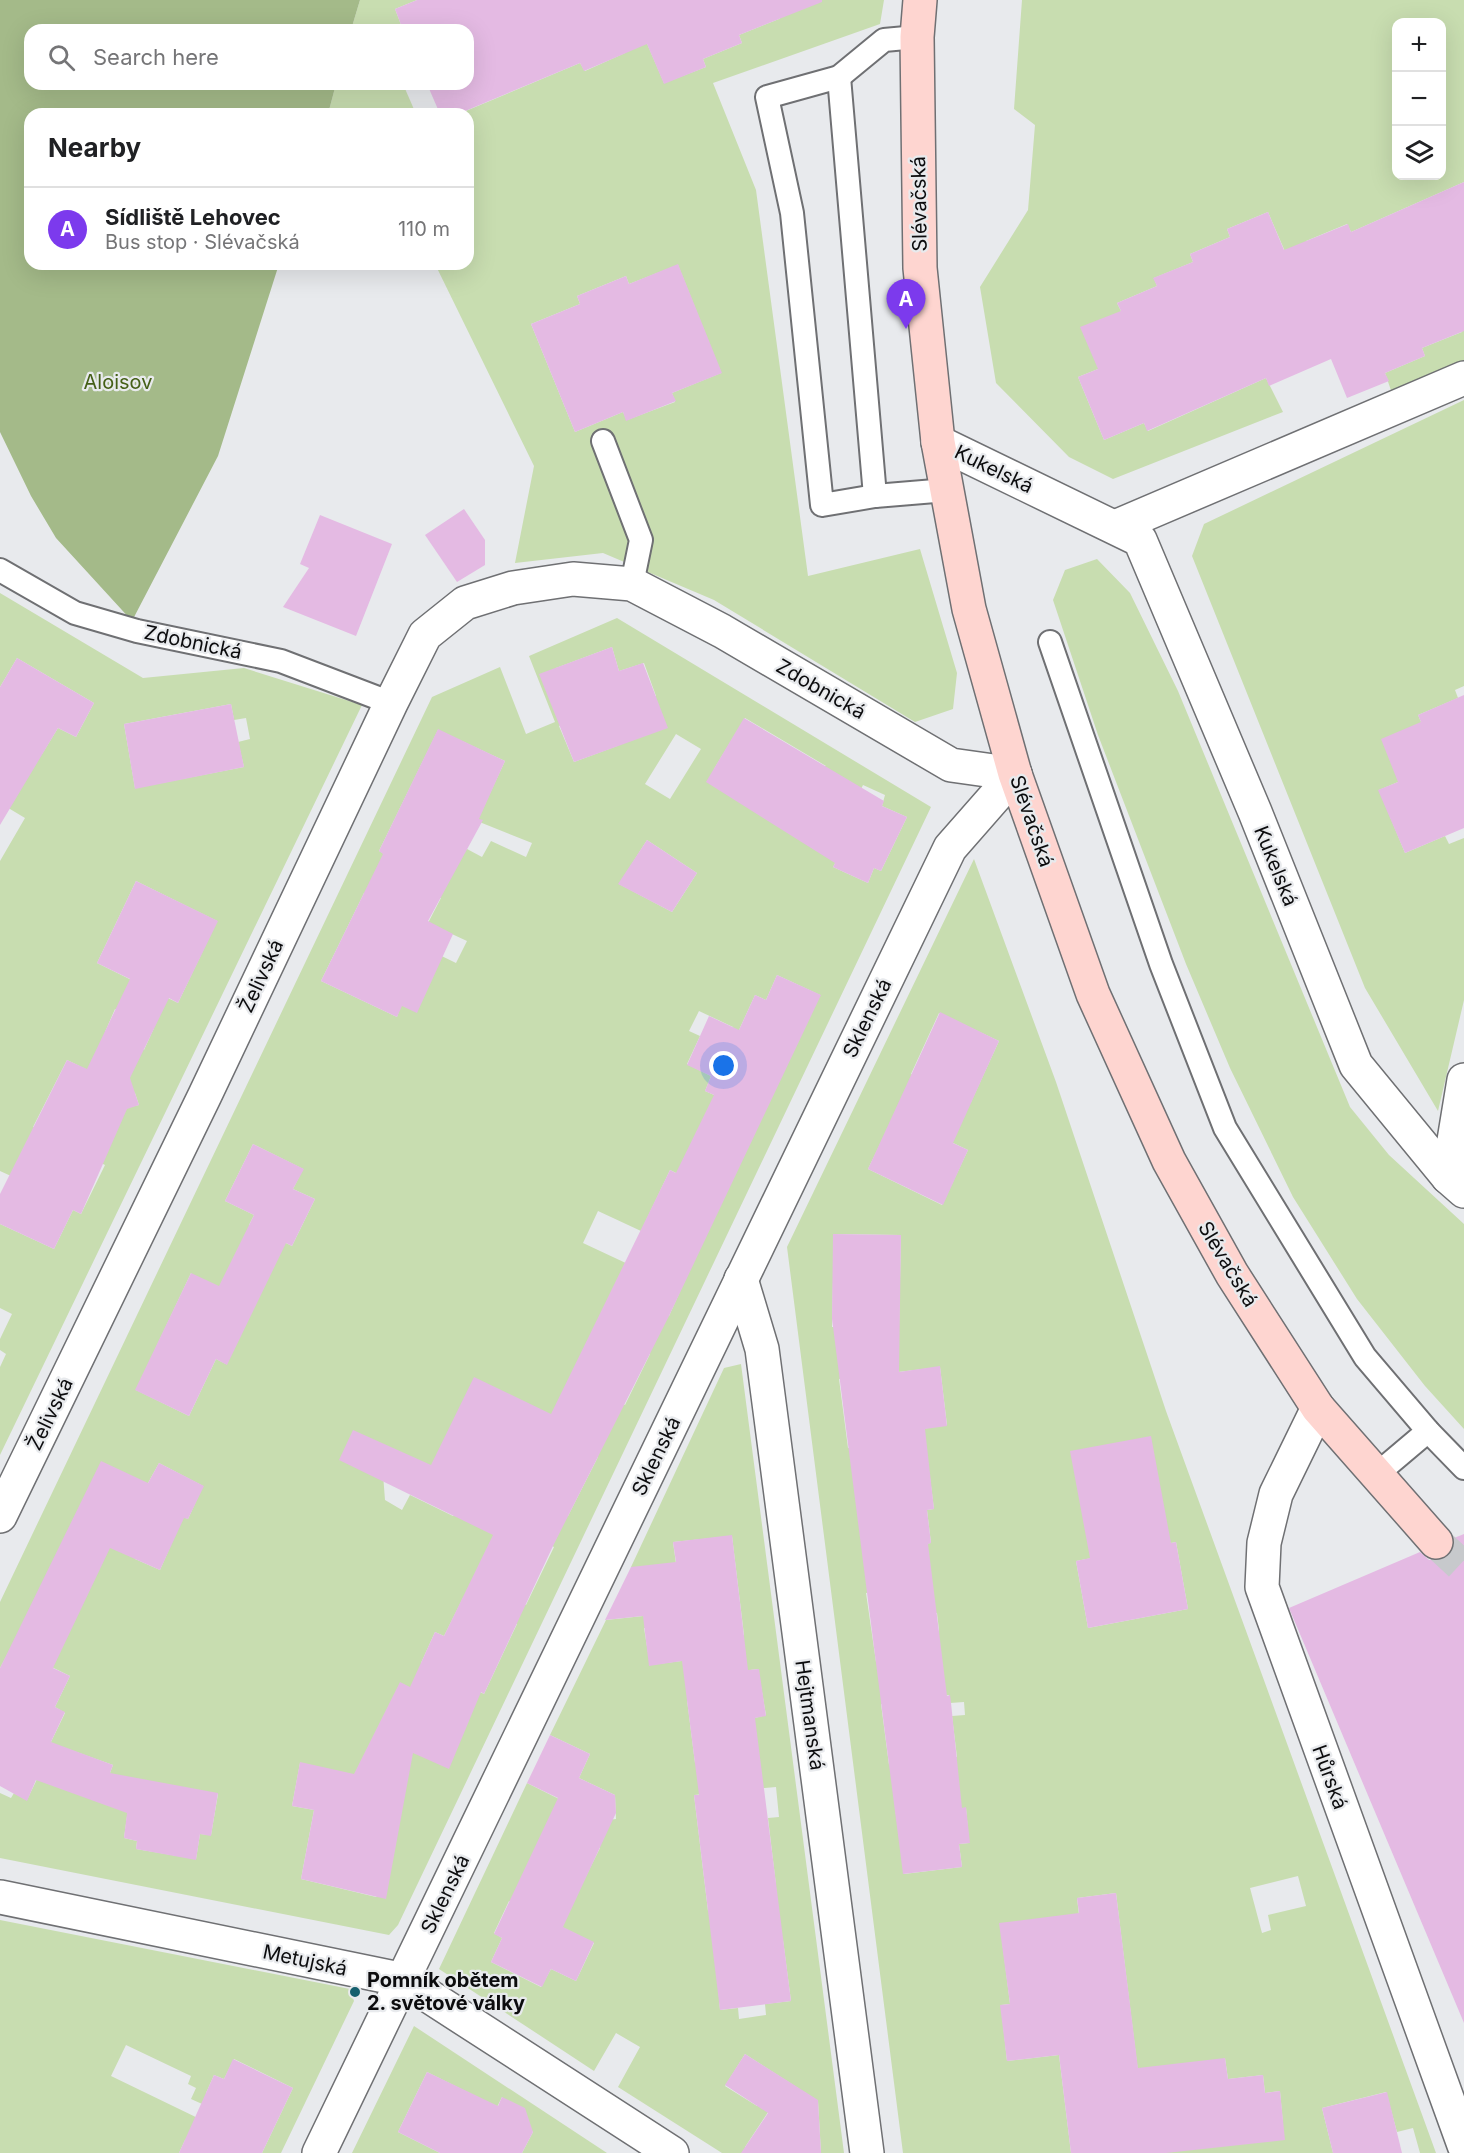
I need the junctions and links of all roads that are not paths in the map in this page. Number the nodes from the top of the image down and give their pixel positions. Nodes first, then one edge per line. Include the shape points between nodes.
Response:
1 (921, 0) edge
2 (917, 36) junction
3 (839, 77) junction
4 (1464, 378) edge
5 (603, 441) dead end
6 (938, 442) junction
7 (947, 490) junction
8 (875, 496) junction
9 (1114, 527) junction
10 (0, 570) edge
11 (632, 584) junction
12 (1050, 642) dead end
13 (391, 703) junction
14 (1015, 774) junction
15 (1464, 1080) edge
16 (1456, 1184) edge
17 (741, 1280) junction
18 (1318, 1408) junction
19 (1428, 1431) junction
20 (1464, 1468) edge
21 (1377, 1474) junction
22 (0, 1516) edge
23 (1436, 1542) tunnel mouth
24 (0, 1897) edge
25 (404, 1980) junction
26 (1464, 2145) edge
27 (319, 2153) edge
28 (672, 2153) edge
29 (867, 2153) edge

1 - 2 street, Slévačská
2 - 3 lane via 884,39
2 - 6 street, Slévačská via 920,268
3 - 8 lane
3 - 8 lane via 767,97 792,213 822,505
4 - 9 street
5 - 11 lane via 641,540
6 - 7 street, Slévačská
6 - 9 street, Kukelská
7 - 8 lane
7 - 14 street, Slévačská via 969,609
9 - 16 street, Kukelská via 1140,540 1356,1065
10 - 13 lane, Zdobnická via 75,613 137,631 281,661
11 - 13 street, Želivská via 573,579 513,588 465,603 425,635
11 - 14 street, Zdobnická via 722,631 951,765
12 - 19 lane via 1161,964 1225,1128 1365,1357
13 - 22 street, Želivská
14 - 17 street, Sklenská via 950,848
14 - 18 street, Slévačská via 1093,994 1169,1161 1232,1274
15 - 16 street
17 - 25 street, Sklenská
17 - 29 street, Hejtmanská via 762,1348
18 - 21 street, Slévačská
18 - 26 street, Hůrská via 1276,1494 1264,1542 1262,1587
19 - 20 lane
19 - 21 lane
21 - 23 street, Slévačská
24 - 25 street, Metujská
25 - 27 street, Sklenská
25 - 28 street, Metujská

